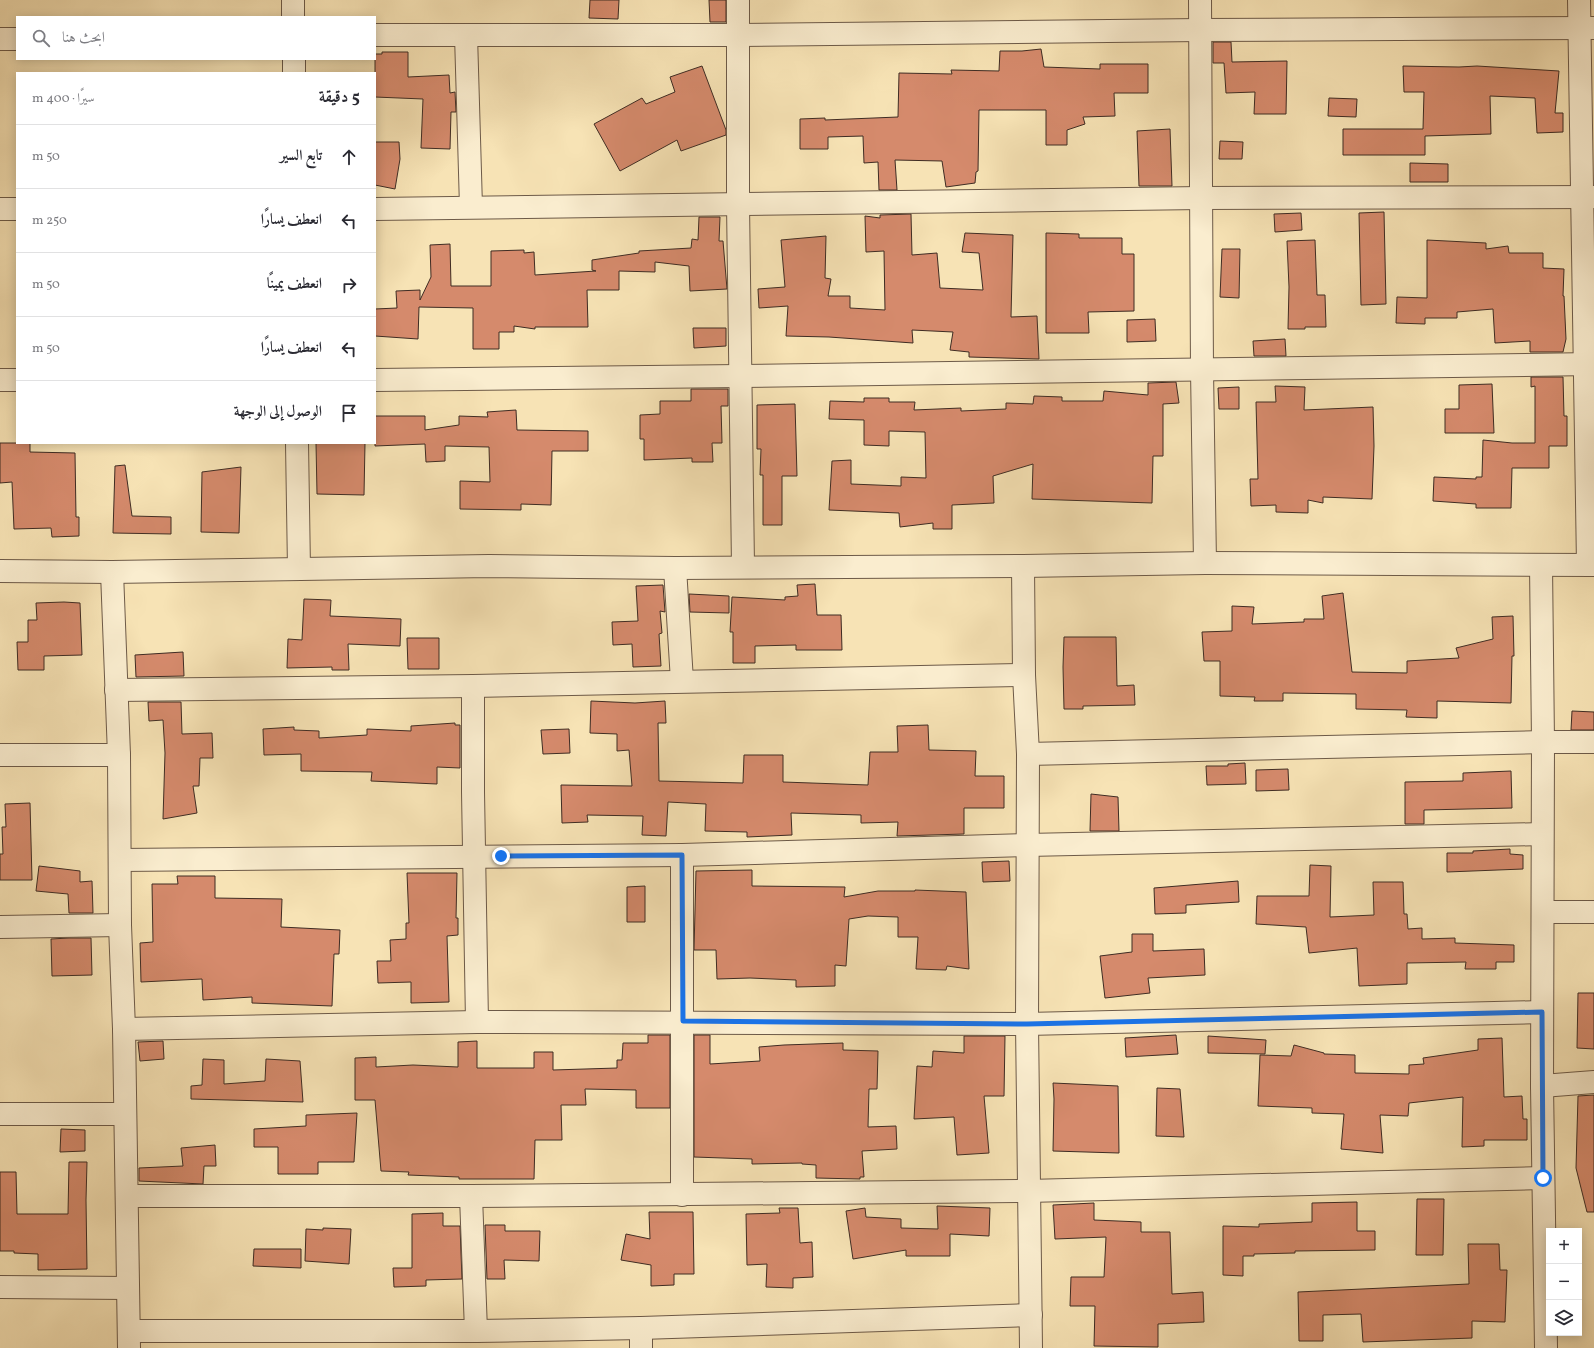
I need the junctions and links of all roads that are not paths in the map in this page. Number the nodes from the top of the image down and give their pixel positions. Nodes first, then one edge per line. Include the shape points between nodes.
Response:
1 (293, 0) edge
2 (738, 0) edge
3 (1200, 0) edge
4 (1579, 0) edge
5 (294, 16) edge
6 (1586, 28) edge
7 (1201, 30) junction
8 (376, 35) edge
9 (466, 35) junction
10 (739, 35) junction
11 (0, 39) edge
12 (16, 39) edge
13 (294, 60) edge
14 (294, 72) edge
15 (1588, 197) edge
16 (1201, 198) junction
17 (738, 204) junction
18 (376, 208) edge
19 (471, 208) junction
20 (0, 209) edge
21 (16, 209) edge
22 (1589, 364) edge
23 (1202, 370) junction
24 (740, 376) junction
25 (0, 380) edge
26 (16, 380) edge
27 (376, 380) edge
28 (297, 444) edge
29 (1205, 563) junction
30 (1541, 565) junction
31 (1591, 565) edge
32 (743, 566) junction
33 (1023, 566) junction
34 (675, 568) junction
35 (299, 569) junction
36 (0, 571) edge
37 (112, 572) junction
38 (1024, 675) junction
39 (682, 681) junction
40 (473, 686) junction
41 (116, 690) junction
42 (1543, 742) junction
43 (1594, 742) edge
44 (1028, 754) junction
45 (0, 755) edge
46 (119, 755) junction
47 (1542, 834) junction
48 (1027, 845) junction
49 (682, 855) junction
50 (474, 856) junction
51 (120, 860) junction
52 (1543, 912) junction
53 (1594, 912) edge
54 (120, 925) junction
55 (0, 927) edge
56 (1542, 1012) junction
57 (683, 1021) junction
58 (477, 1022) junction
59 (1027, 1024) junction
60 (124, 1029) junction
61 (1594, 1082) edge
62 (1542, 1086) junction
63 (0, 1114) edge
64 (125, 1114) junction
65 (1543, 1178) junction
66 (1028, 1192) junction
67 (682, 1195) junction
68 (127, 1196) junction
69 (471, 1196) junction
70 (0, 1287) edge
71 (128, 1288) junction
72 (1031, 1315) junction
73 (476, 1331) junction
74 (641, 1338) edge
75 (129, 1340) edge
76 (1031, 1348) edge
77 (1546, 1348) edge

1 - 5 street
2 - 10 street
3 - 7 street
4 - 6 street
6 - 7 street
6 - 15 street
7 - 10 street
7 - 16 street
8 - 9 street
9 - 10 street
9 - 19 street
10 - 17 street
11 - 12 street
13 - 14 street
15 - 16 street
15 - 22 street
16 - 17 street
16 - 23 street
17 - 19 street
17 - 24 street
18 - 19 street
20 - 21 street
22 - 23 street
22 - 31 street
23 - 24 street
23 - 29 street
24 - 27 street
24 - 32 street
25 - 26 street
28 - 35 street
29 - 30 street
29 - 33 street
30 - 31 street
30 - 42 street
32 - 33 street
32 - 34 street
33 - 38 street
34 - 35 street via 489,566
34 - 39 street
35 - 37 street
36 - 37 street
37 - 41 street
38 - 39 street
38 - 44 street
39 - 40 street
40 - 41 street
40 - 50 street
41 - 46 street
42 - 43 street
42 - 44 street
42 - 47 street
44 - 48 street
45 - 46 street
46 - 51 street
47 - 48 street
47 - 52 street
48 - 49 street
48 - 59 street
49 - 50 street
49 - 57 street
50 - 51 street
50 - 58 street
51 - 54 street
52 - 53 street
52 - 56 street
54 - 55 street
54 - 60 street
56 - 59 street
56 - 62 street
57 - 58 street
57 - 59 street
57 - 67 street
58 - 60 street
59 - 66 street
60 - 64 street
61 - 62 street
62 - 65 street
63 - 64 street
64 - 68 street
65 - 66 street
65 - 77 street
66 - 67 street
66 - 72 street
67 - 69 street
68 - 69 street
68 - 71 street
69 - 73 street
70 - 71 street
71 - 75 street
72 - 74 street
72 - 76 street
73 - 74 street
73 - 75 street

